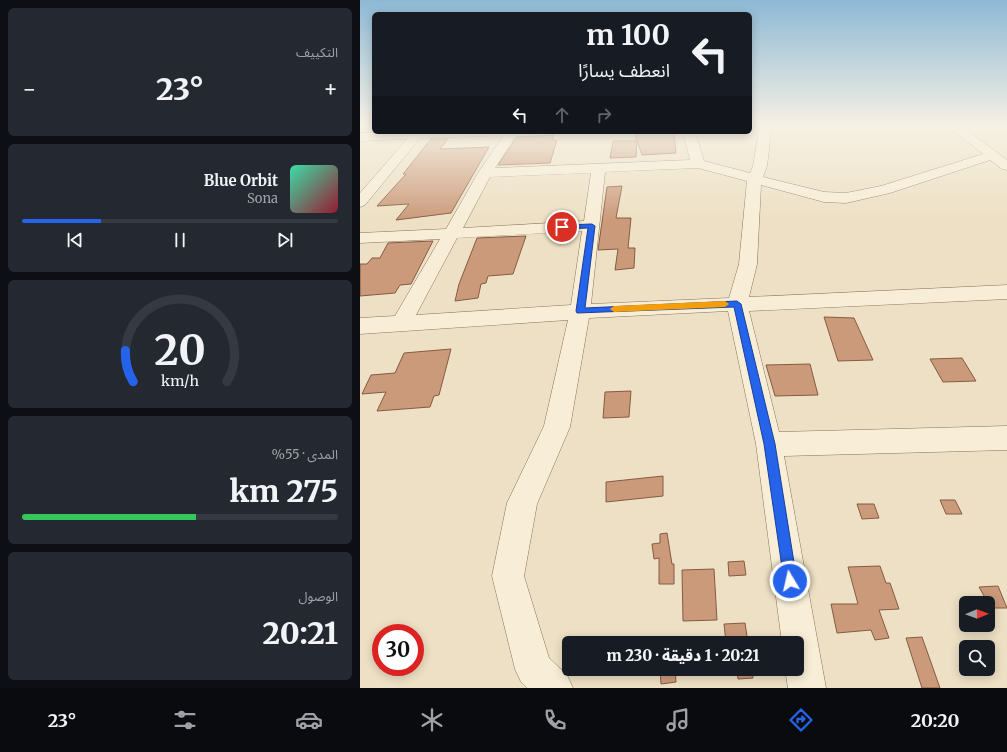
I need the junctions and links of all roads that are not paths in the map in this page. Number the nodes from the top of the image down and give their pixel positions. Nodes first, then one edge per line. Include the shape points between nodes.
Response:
1 (398, 157) edge
2 (495, 157) edge
3 (696, 157) edge
4 (761, 157) edge
5 (985, 157) edge
6 (995, 157) edge
7 (698, 164) junction
8 (1007, 166) edge
9 (599, 168) junction
10 (485, 173) junction
11 (382, 177) junction
12 (360, 178) edge
13 (754, 180) junction
14 (360, 202) edge
15 (592, 226) junction
16 (452, 233) junction
17 (360, 238) edge
18 (1007, 292) edge
19 (737, 304) junction
20 (580, 311) junction
21 (401, 324) junction
22 (360, 326) edge
23 (1007, 438) edge
24 (769, 444) junction
25 (554, 688) edge
26 (807, 688) edge

1 - 11 street
2 - 10 street
3 - 7 street
4 - 13 street
5 - 13 street via 885,190 846,198 824,197
6 - 8 street
7 - 9 street
7 - 13 street
9 - 10 street
9 - 15 street
10 - 16 street
11 - 12 street
11 - 14 street
13 - 19 street via 748,264
15 - 16 street
15 - 20 street
16 - 17 street
16 - 21 street
18 - 19 street
19 - 20 street
19 - 24 street
20 - 21 street
20 - 25 street via 557,427 522,503 508,576 534,669
21 - 22 street
23 - 24 street
24 - 26 street

